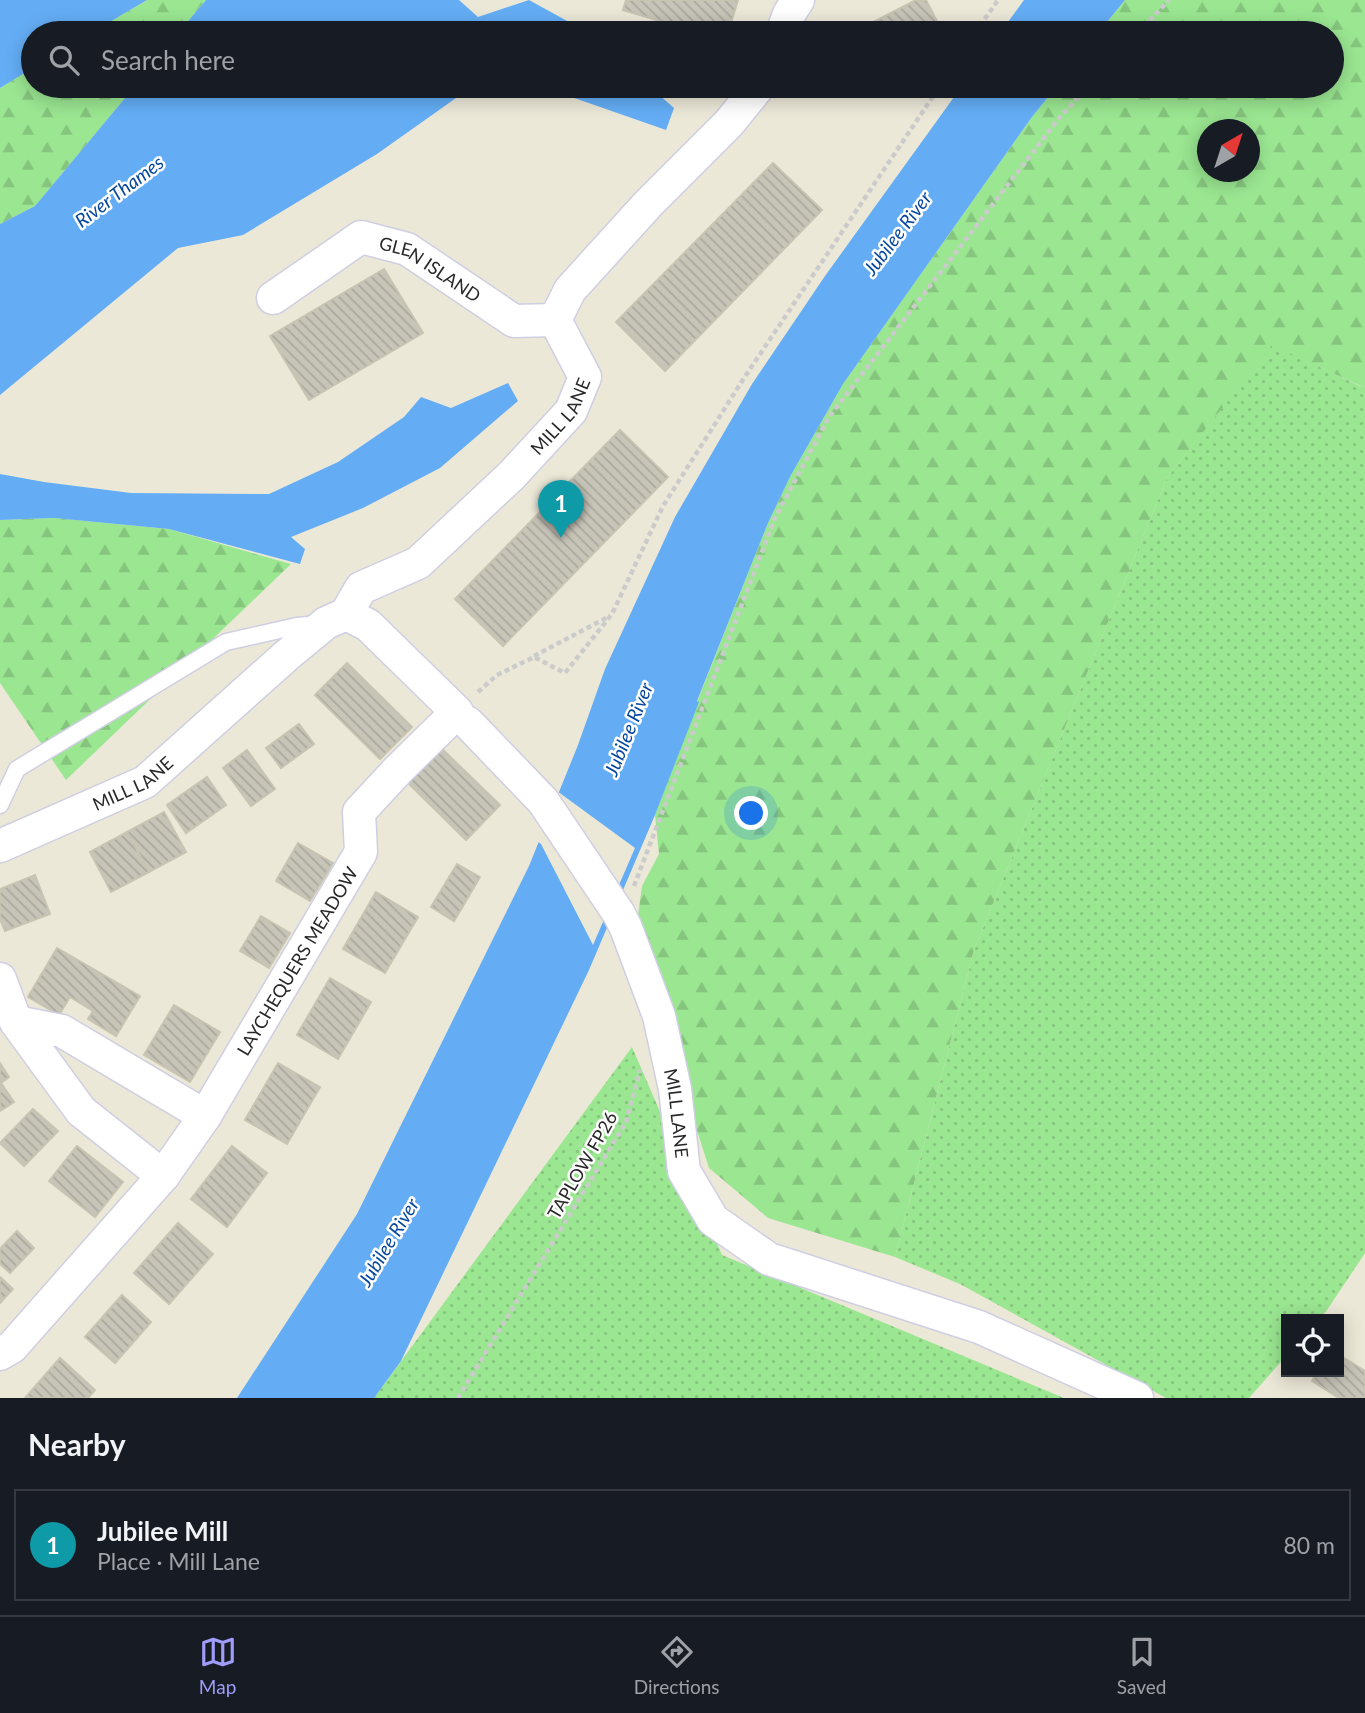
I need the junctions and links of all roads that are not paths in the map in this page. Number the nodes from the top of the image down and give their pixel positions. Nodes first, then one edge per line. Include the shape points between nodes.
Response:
1 (798, 0) edge
2 (786, 21) edge
3 (749, 98) edge
4 (273, 298) dead end
5 (555, 320) junction
6 (336, 619) junction
7 (463, 718) junction
8 (0, 805) edge
9 (0, 846) edge
10 (0, 979) edge
11 (16, 1022) junction
12 (205, 1116) junction
13 (163, 1176) junction
14 (0, 1354) edge
15 (1138, 1398) edge

1 - 2 street
3 - 5 street via 570,290
4 - 5 street, GLEN ISLAND via 361,237 407,249 514,321
5 - 6 street, MILL LANE via 585,377 571,411 512,475 418,563 361,588
6 - 7 street, MILL LANE via 368,625
6 - 8 lane via 226,642 17,769
6 - 9 street, MILL LANE via 286,656 145,782
7 - 12 street, LAYCHEQUERS MEADOW via 397,771 359,812 361,852
7 - 15 street, MILL LANE via 543,802 620,916 659,1016 675,1089 684,1171 713,1220 769,1259 979,1328
10 - 11 street
11 - 12 street via 62,1031
11 - 13 street via 81,1111
12 - 13 street, LAYCHEQUERS MEADOW
13 - 14 street, LAYCHEQUERS MEADOW via 12,1347

